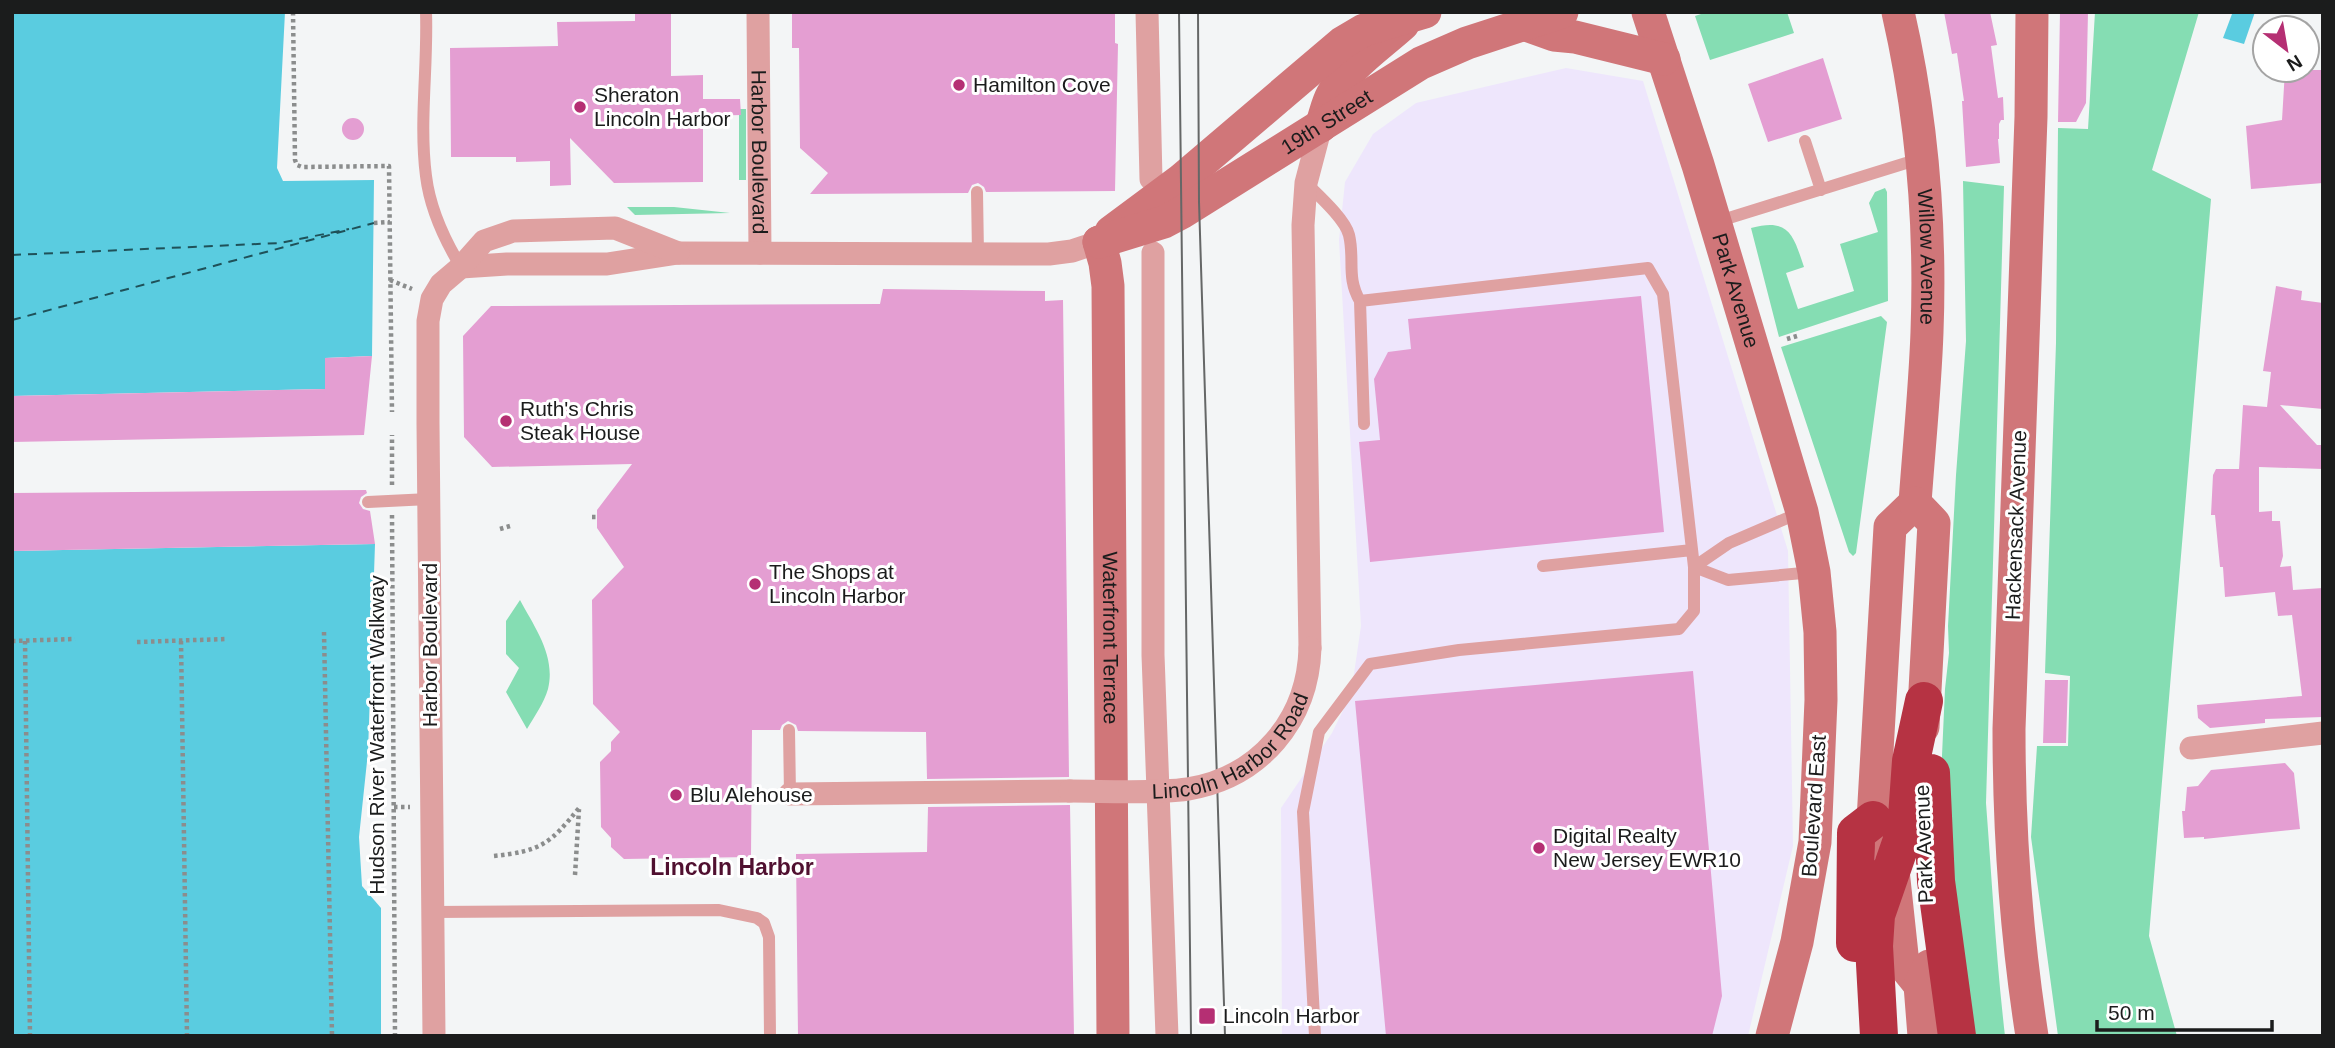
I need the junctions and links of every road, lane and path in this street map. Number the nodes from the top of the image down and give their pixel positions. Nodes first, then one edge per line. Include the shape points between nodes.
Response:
1 (293, 12) edge
2 (426, 12) edge
3 (758, 12) edge
4 (1147, 12) edge
5 (1562, 12) edge
6 (1647, 12) edge
7 (1898, 12) edge
8 (2032, 12) edge
9 (1418, 14) edge
10 (1523, 24) junction
11 (1664, 60) junction
12 (1321, 126) junction
13 (1805, 141) dead end
14 (1923, 158) junction
15 (1151, 179) dead end
16 (1306, 183) junction
17 (1821, 190) junction
18 (977, 192) dead end
19 (390, 222) junction
20 (1715, 222) junction
21 (374, 223) dead end
22 (1099, 242) junction
23 (678, 253) junction
24 (760, 253) junction
25 (1153, 253) dead end
26 (978, 254) junction
27 (461, 267) junction
28 (390, 280) junction
29 (419, 292) dead end
30 (1360, 301) junction
31 (1797, 336) dead end
32 (1787, 339) dead end
33 (392, 412) dead end
34 (1364, 424) dead end
35 (392, 435) dead end
36 (429, 499) junction
37 (392, 500) junction
38 (368, 502) dead end
39 (1915, 503) junction
40 (1802, 512) junction
41 (510, 526) dead end
42 (500, 529) dead end
43 (1692, 550) junction
44 (1543, 566) dead end
45 (1694, 567) junction
46 (1814, 572) junction
47 (324, 632) dead end
48 (75, 639) dead end
49 (226, 639) dead end
50 (25, 640) junction
51 (181, 640) junction
52 (12, 641) edge
53 (137, 642) dead end
54 (1924, 701) junction
55 (789, 730) dead end
56 (2323, 733) edge
57 (2191, 748) dead end
58 (790, 794) joint
59 (418, 806) dead end
60 (394, 807) junction
61 (1873, 820) junction
62 (494, 856) dead end
63 (1891, 867) junction
64 (575, 875) dead end
65 (433, 912) junction
66 (1920, 985) junction
67 (30, 1036) edge
68 (187, 1036) edge
69 (332, 1036) edge
70 (395, 1036) edge
71 (434, 1036) edge
72 (770, 1036) edge
73 (1113, 1036) edge
74 (1167, 1036) edge
75 (1315, 1036) edge
76 (1772, 1036) edge
77 (1858, 1036) edge
78 (1880, 1036) edge
79 (1924, 1036) edge
80 (1957, 1036) edge
81 (2032, 1036) edge

1 - 19 path via 297,165 389,166
2 - 27 lane via 426,175 443,237
3 - 24 street, Harbor Boulevard
4 - 15 street
5 - 10 main road, 19th Street
6 - 11 main road, Park Avenue
7 - 14 main road, Willow Avenue
8 - 81 main road, Hackensack Avenue via 2009,729 2009,817
9 - 12 main road via 1342,82
9 - 22 main road, 19th Street via 1364,30 1331,51 1181,180
10 - 11 main road
10 - 12 main road, 19th Street via 1421,63
11 - 20 main road, Park Avenue
12 - 16 street, Lincoln Harbor Road
12 - 22 main road, 19th Street via 1164,222
13 - 17 lane
14 - 17 lane
14 - 39 main road, Willow Avenue via 1927,332
16 - 30 lane via 1349,233 1352,288
16 - 58 street, Lincoln Harbor Road, bridge via 1310,648 1308,674 1295,713 1269,750 1244,769 1186,789
17 - 20 lane
18 - 26 lane
19 - 21 path
19 - 28 path
20 - 40 main road, Park Avenue
22 - 26 street, 19th Street via 1060,254
22 - 73 main road, Waterfront Terrace via 1108,286
23 - 24 street, Harbor Boulevard
23 - 27 street, Harbor Boulevard via 607,264
23 - 27 street, Harbor Boulevard via 615,228 513,231 484,241
24 - 26 street, 19th Street
25 - 74 street via 1153,655
27 - 36 street, Harbor Boulevard via 432,299 428,321
28 - 29 path
28 - 33 path
30 - 34 lane
30 - 43 lane via 1648,268 1663,294
31 - 32 path
35 - 37 path, Hudson River Waterfront Walkway
36 - 37 lane
36 - 65 street, Harbor Boulevard
37 - 38 lane
37 - 60 path, Hudson River Waterfront Walkway
39 - 54 main road via 1934,523
39 - 61 main road via 1890,527
40 - 45 lane via 1729,543
40 - 46 main road, Park Avenue
41 - 42 path
43 - 44 lane
43 - 45 lane
45 - 46 lane via 1728,580
45 - 75 lane via 1694,611 1679,629 1486,647 1370,664 1319,732 1303,812
46 - 76 main road, Boulevard East via 1821,700 1815,842 1797,942
47 - 69 path
48 - 50 path
49 - 51 path
50 - 52 path
50 - 67 path
51 - 53 path
51 - 68 path
54 - 63 highway via 1911,761 1907,817
54 - 66 main road, Park Avenue via 1920,807 1931,962
54 - 80 highway via 1936,881
55 - 58 lane
56 - 57 street
59 - 60 path
60 - 70 path, Hudson River Waterfront Walkway
61 - 63 main road, Park Avenue via 1889,833
61 - 77 highway via 1856,833
62 - 64 path via 521,853 548,842 579,808
63 - 66 main road, Park Avenue via 1903,964
63 - 78 highway via 1874,926
65 - 71 street, Harbor Boulevard
65 - 72 lane via 719,910 757,918 769,937
66 - 79 main road, Park Avenue

